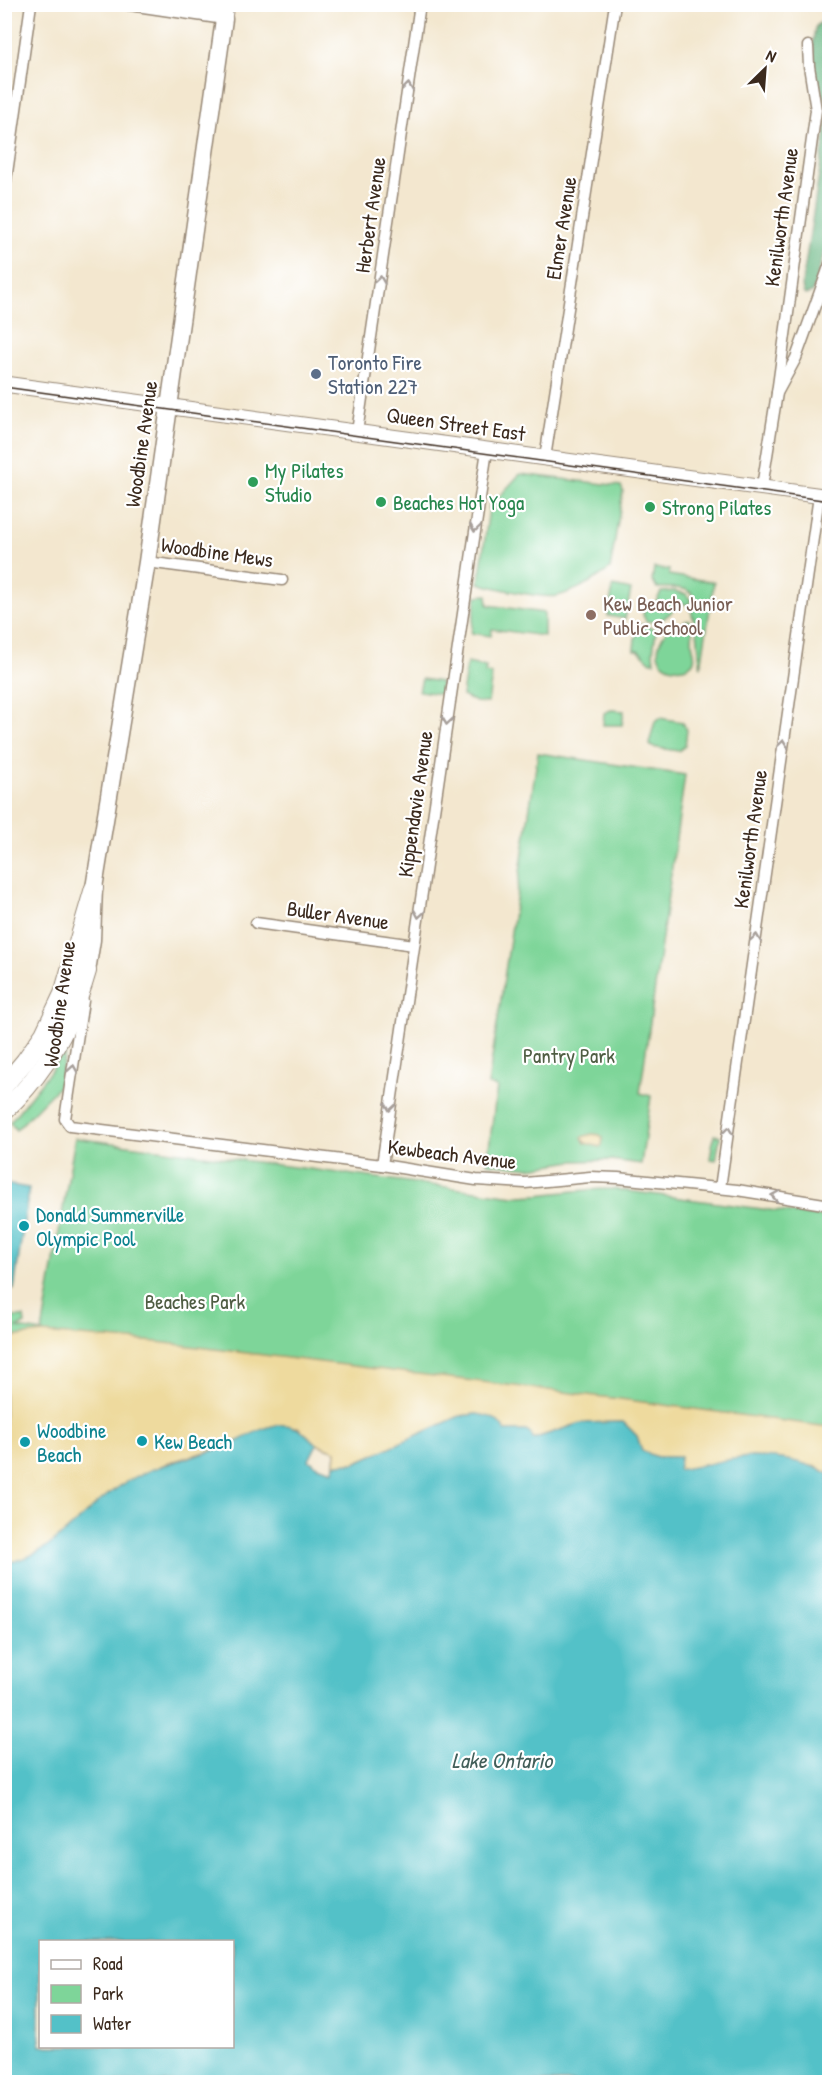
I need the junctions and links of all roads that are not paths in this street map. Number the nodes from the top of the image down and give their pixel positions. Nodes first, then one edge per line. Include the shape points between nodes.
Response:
1 (31, 4) edge
2 (123, 4) edge
3 (420, 4) edge
4 (615, 4) edge
5 (225, 12) edge
6 (808, 46) dead end
7 (4, 194) edge
8 (830, 264) edge
9 (4, 384) edge
10 (777, 393) junction
11 (168, 406) junction
12 (357, 432) junction
13 (487, 450) junction
14 (545, 458) junction
15 (762, 487) junction
16 (824, 497) edge
17 (147, 562) junction
18 (282, 580) dead end
19 (94, 888) junction
20 (256, 923) dead end
21 (414, 945) junction
22 (87, 971) junction
23 (4, 1086) edge
24 (4, 1111) edge
25 (69, 1125) joint
26 (382, 1165) junction
27 (720, 1188) junction
28 (830, 1205) edge

1 - 7 street
2 - 5 street
12 -> 3 street, Herbert Avenue
4 - 14 street, Elmer Avenue
5 - 11 main road, Woodbine Avenue
6 - 10 street, Kenilworth Avenue via 816,110
8 - 10 street, Kenilworth Avenue via 796,358
9 - 11 main road, Queen Street East
10 - 15 street, Kenilworth Avenue
11 - 12 main road, Queen Street East
11 - 17 main road, Woodbine Avenue
12 - 13 main road, Queen Street East
13 - 14 main road, Queen Street East
13 -> 21 street, Kippendavie Avenue
14 - 15 main road, Queen Street East
15 - 16 main road, Queen Street East
27 -> 16 street, Kenilworth Avenue
17 - 18 street, Woodbine Mews
17 - 19 main road, Woodbine Avenue
19 - 22 main road, Woodbine Avenue
19 - 23 highway, Woodbine Avenue via 63,994 44,1034
20 - 21 street, Buller Avenue
21 -> 26 street, Kippendavie Avenue
22 - 24 highway via 60,1041 45,1065
25 -> 22 street, Woodbine Avenue via 65,1119
25 - 26 street, Kewbeach Avenue
26 - 27 street, Kewbeach Avenue via 525,1183 600,1177
28 -> 27 street, Kewbeach Avenue

